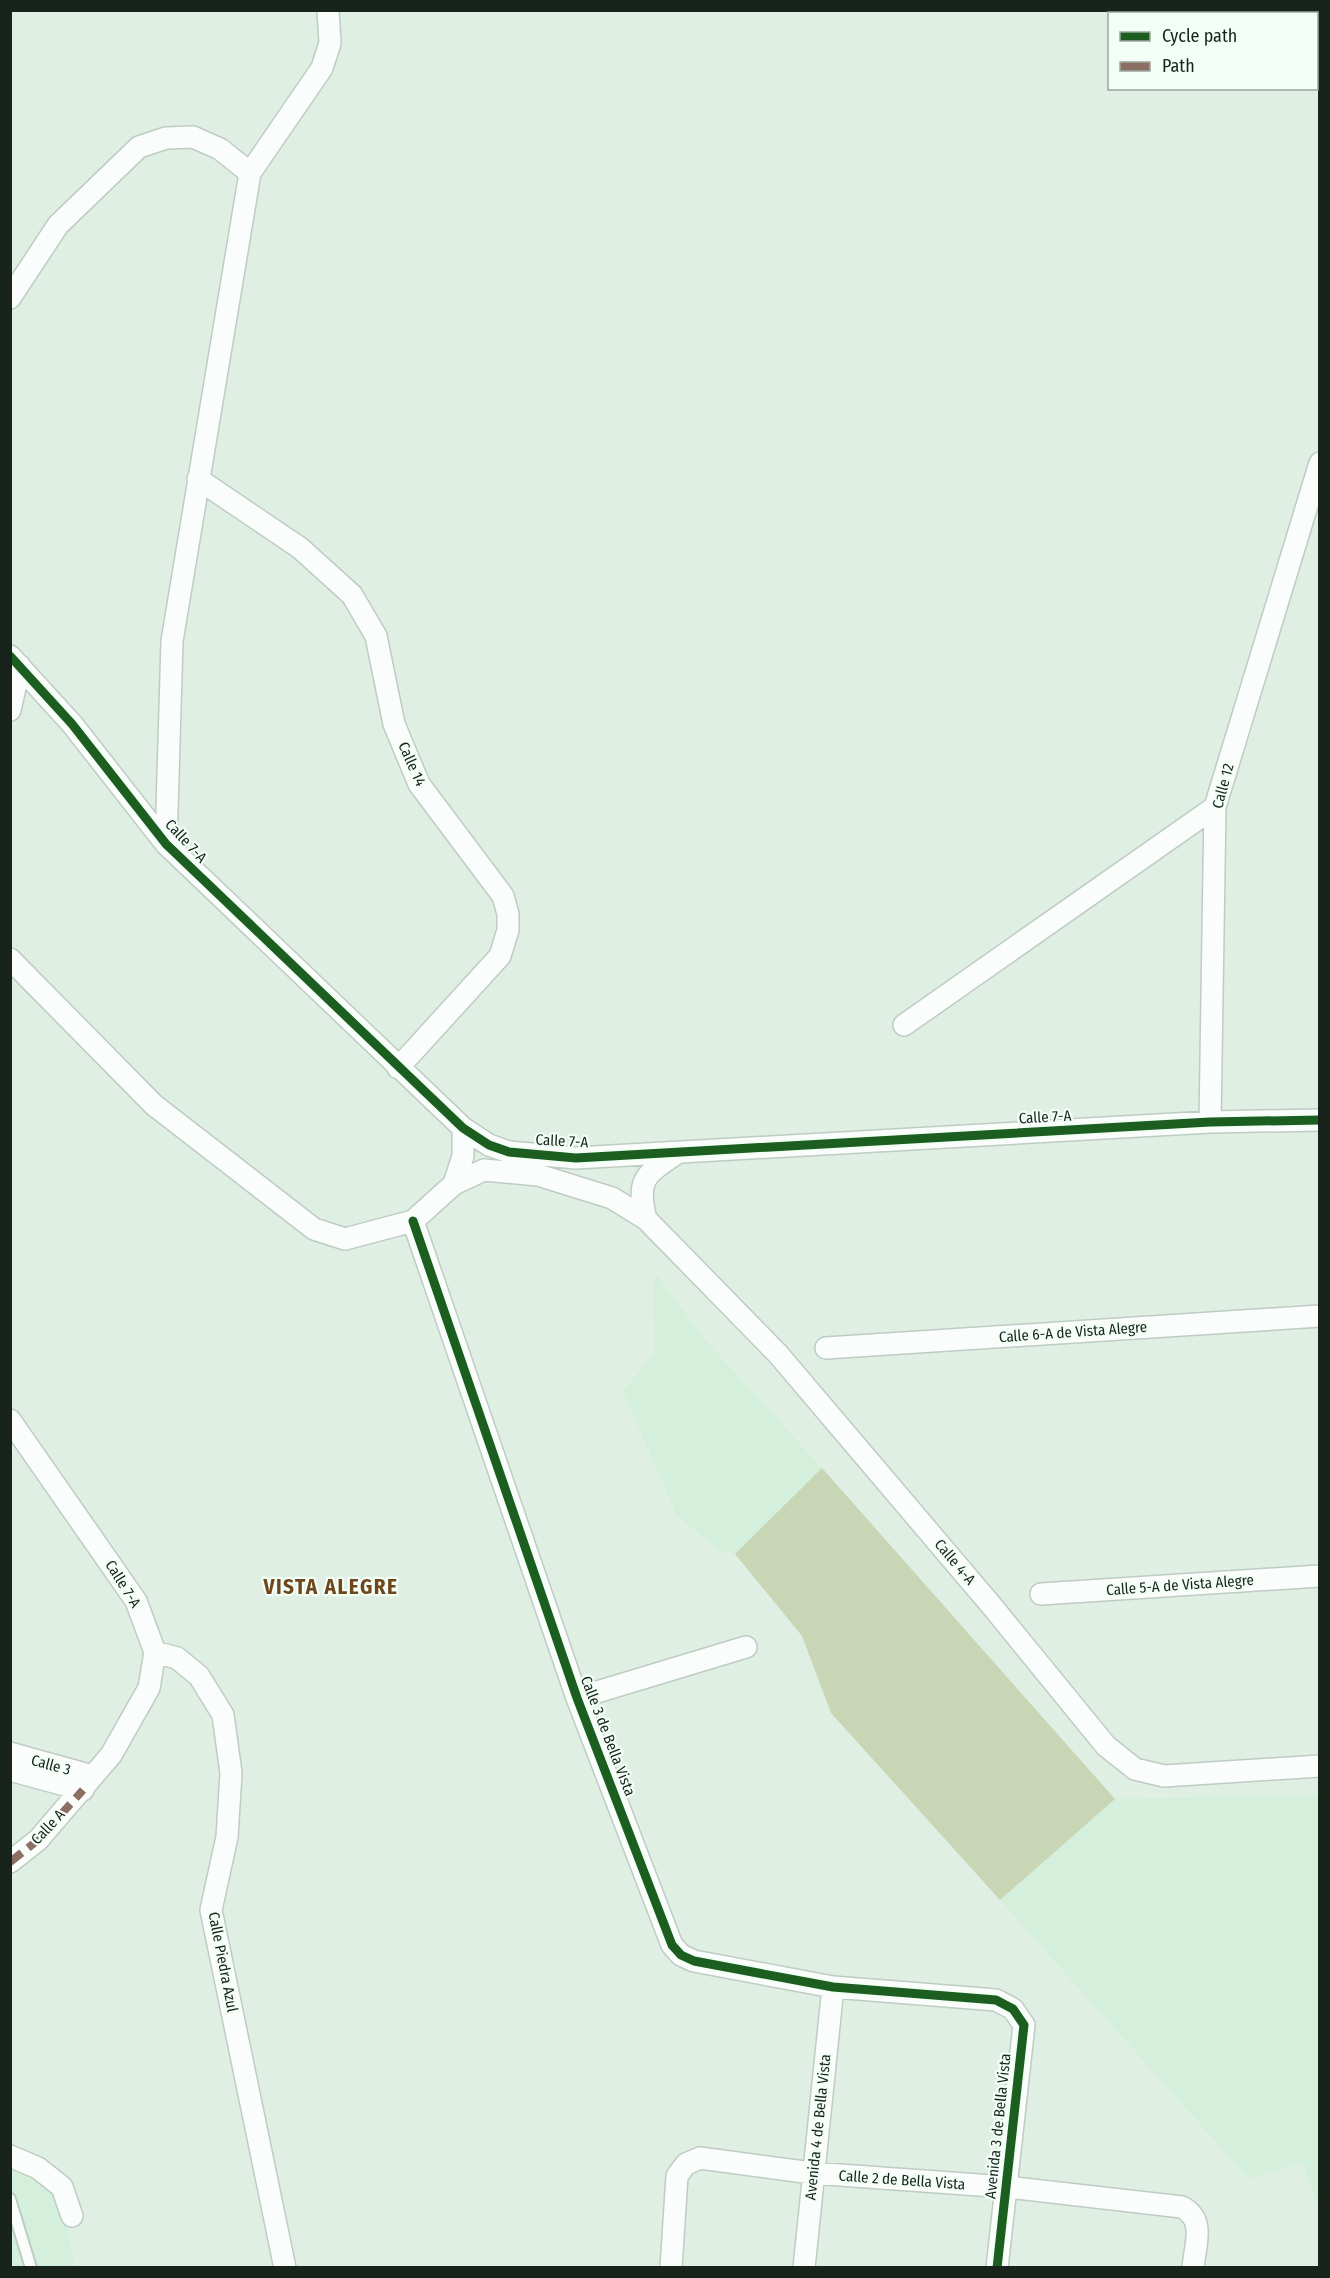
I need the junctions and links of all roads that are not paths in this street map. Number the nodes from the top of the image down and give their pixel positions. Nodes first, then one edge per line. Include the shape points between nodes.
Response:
1 (328, 10) edge
2 (250, 173) junction
3 (10, 298) edge
4 (1320, 463) edge
5 (198, 479) junction
6 (15, 661) edge
7 (10, 710) edge
8 (1215, 807) junction
9 (166, 844) junction
10 (10, 959) edge
11 (904, 1025) dead end
12 (398, 1068) junction
13 (1320, 1120) edge
14 (1210, 1122) junction
15 (463, 1128) junction
16 (677, 1153) junction
17 (454, 1184) junction
18 (646, 1219) junction
19 (413, 1221) junction
20 (1320, 1316) edge
21 (826, 1347) dead end
22 (10, 1420) edge
23 (1320, 1576) edge
24 (1041, 1594) dead end
25 (746, 1647) dead end
26 (155, 1652) junction
27 (577, 1698) junction
28 (10, 1752) edge
29 (1320, 1766) edge
30 (10, 1770) edge
31 (88, 1783) junction
32 (10, 1862) edge
33 (833, 1987) junction
34 (996, 2000) joint
35 (10, 2156) edge
36 (812, 2173) junction
37 (1007, 2187) junction
38 (10, 2199) edge
39 (72, 2216) dead end
40 (31, 2268) edge
41 (285, 2268) edge
42 (671, 2268) edge
43 (804, 2268) edge
44 (997, 2268) edge
45 (1192, 2268) edge

1 - 2 street via 330,43 322,68
2 - 3 street via 220,149 193,137 166,138 139,147 58,225
2 - 5 street
4 - 8 street, Calle 12
5 - 9 street via 172,641
5 - 12 street, Calle 14 via 300,549 352,595 376,636 394,724 418,784 503,896 508,930 500,956
6 - 7 street
6 - 9 street, Calle 7-A via 72,724
8 - 11 street
8 - 14 street, Calle 12
9 - 12 street, Calle 7-A
10 - 19 street via 154,1105 314,1229 345,1239
12 - 15 street, Calle 7-A
13 - 14 street, Calle 7-A
14 - 16 street, Calle 7-A
15 - 16 street, Calle 7-A via 509,1152 576,1158
15 - 17 street via 464,1156
16 - 18 street via 644,1181 640,1195
17 - 18 street via 484,1170 538,1175 612,1198
17 - 19 street
18 - 29 street, Calle 4-A via 778,1354 992,1605 1106,1746 1135,1769 1164,1776
19 - 27 street, Calle 3 de Bella Vista
20 - 21 street, Calle 6-A de Vista Alegre
22 - 26 street, Calle 7-A via 136,1601
23 - 24 street, Calle 5-A de Vista Alegre
25 - 27 street
26 - 31 street, Calle 7-A via 149,1688 111,1755
26 - 41 street, Calle Piedra Azul via 177,1658 199,1676 223,1715 231,1773 227,1837 211,1910
27 - 33 street, Calle 3 de Bella Vista via 672,1945 694,1961
28 - 31 street, Calle 3
30 - 31 street, Calle 3
31 - 32 street, Calle A via 38,1840
33 - 34 street, Calle 3 de Bella Vista
33 - 36 street, Avenida 4 de Bella Vista
34 - 37 street, Avenida 3 de Bella Vista via 1013,2009 1024,2025
35 - 39 street via 38,2168 62,2187
36 - 37 street, Calle 2 de Bella Vista
36 - 42 street, Calle 2 de Bella Vista via 700,2158 686,2164 677,2176
36 - 43 street, Avenida 4 de Bella Vista
37 - 44 street, Avenida 3 de Bella Vista
37 - 45 street, Calle 2 de Bella Vista via 1182,2207 1193,2213 1198,2224
38 - 40 lane

